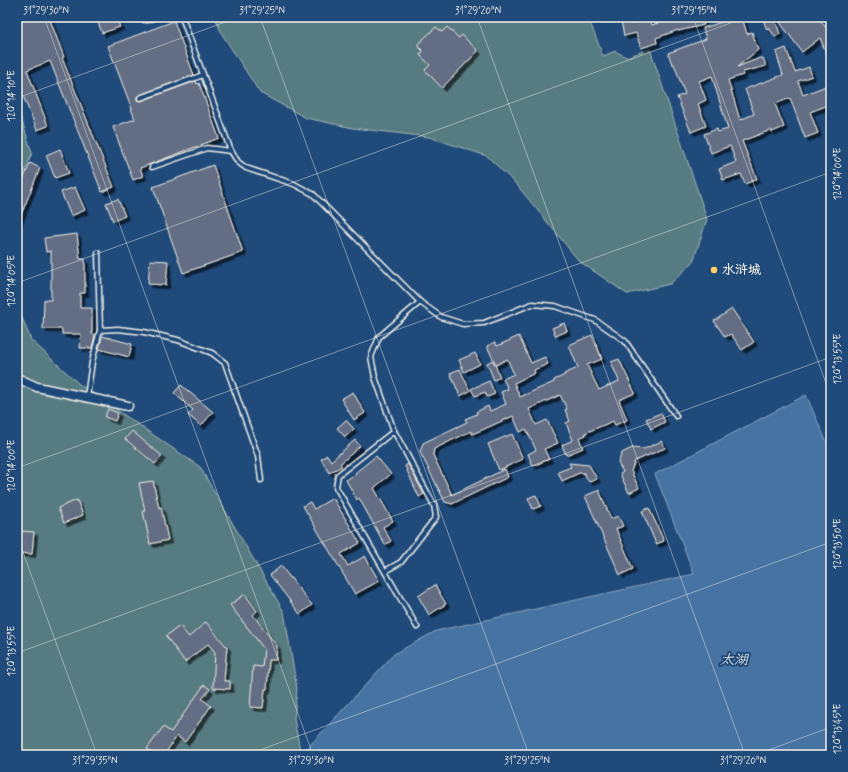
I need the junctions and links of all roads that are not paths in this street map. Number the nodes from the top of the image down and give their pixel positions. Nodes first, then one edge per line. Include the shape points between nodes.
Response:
1 (134, 17) edge
2 (156, 17) edge
3 (182, 17) edge
4 (203, 75) junction
5 (140, 98) dead end
6 (230, 151) junction
7 (152, 167) dead end
8 (98, 253) dead end
9 (420, 302) junction
10 (100, 330) junction
11 (17, 378) edge
12 (87, 397) junction
13 (128, 406) dead end
14 (676, 416) dead end
15 (394, 431) junction
16 (262, 480) dead end
17 (385, 571) junction
18 (417, 627) dead end

1 - 2 lane via 148,20
3 - 4 lane
4 - 5 lane
4 - 6 lane
6 - 7 lane via 207,148
6 - 9 lane via 246,168 294,184 313,194
8 - 10 lane
9 - 14 lane via 441,317 464,324 484,322 532,304 555,306 594,320 625,341
9 - 15 lane via 379,337 371,357 375,377
10 - 12 lane
10 - 16 lane via 144,332 178,340 212,353 225,363 258,456
11 - 12 street via 37,387
12 - 13 street
15 - 17 lane via 434,505 436,517 401,562
15 - 17 lane via 338,475 336,488
17 - 18 lane

